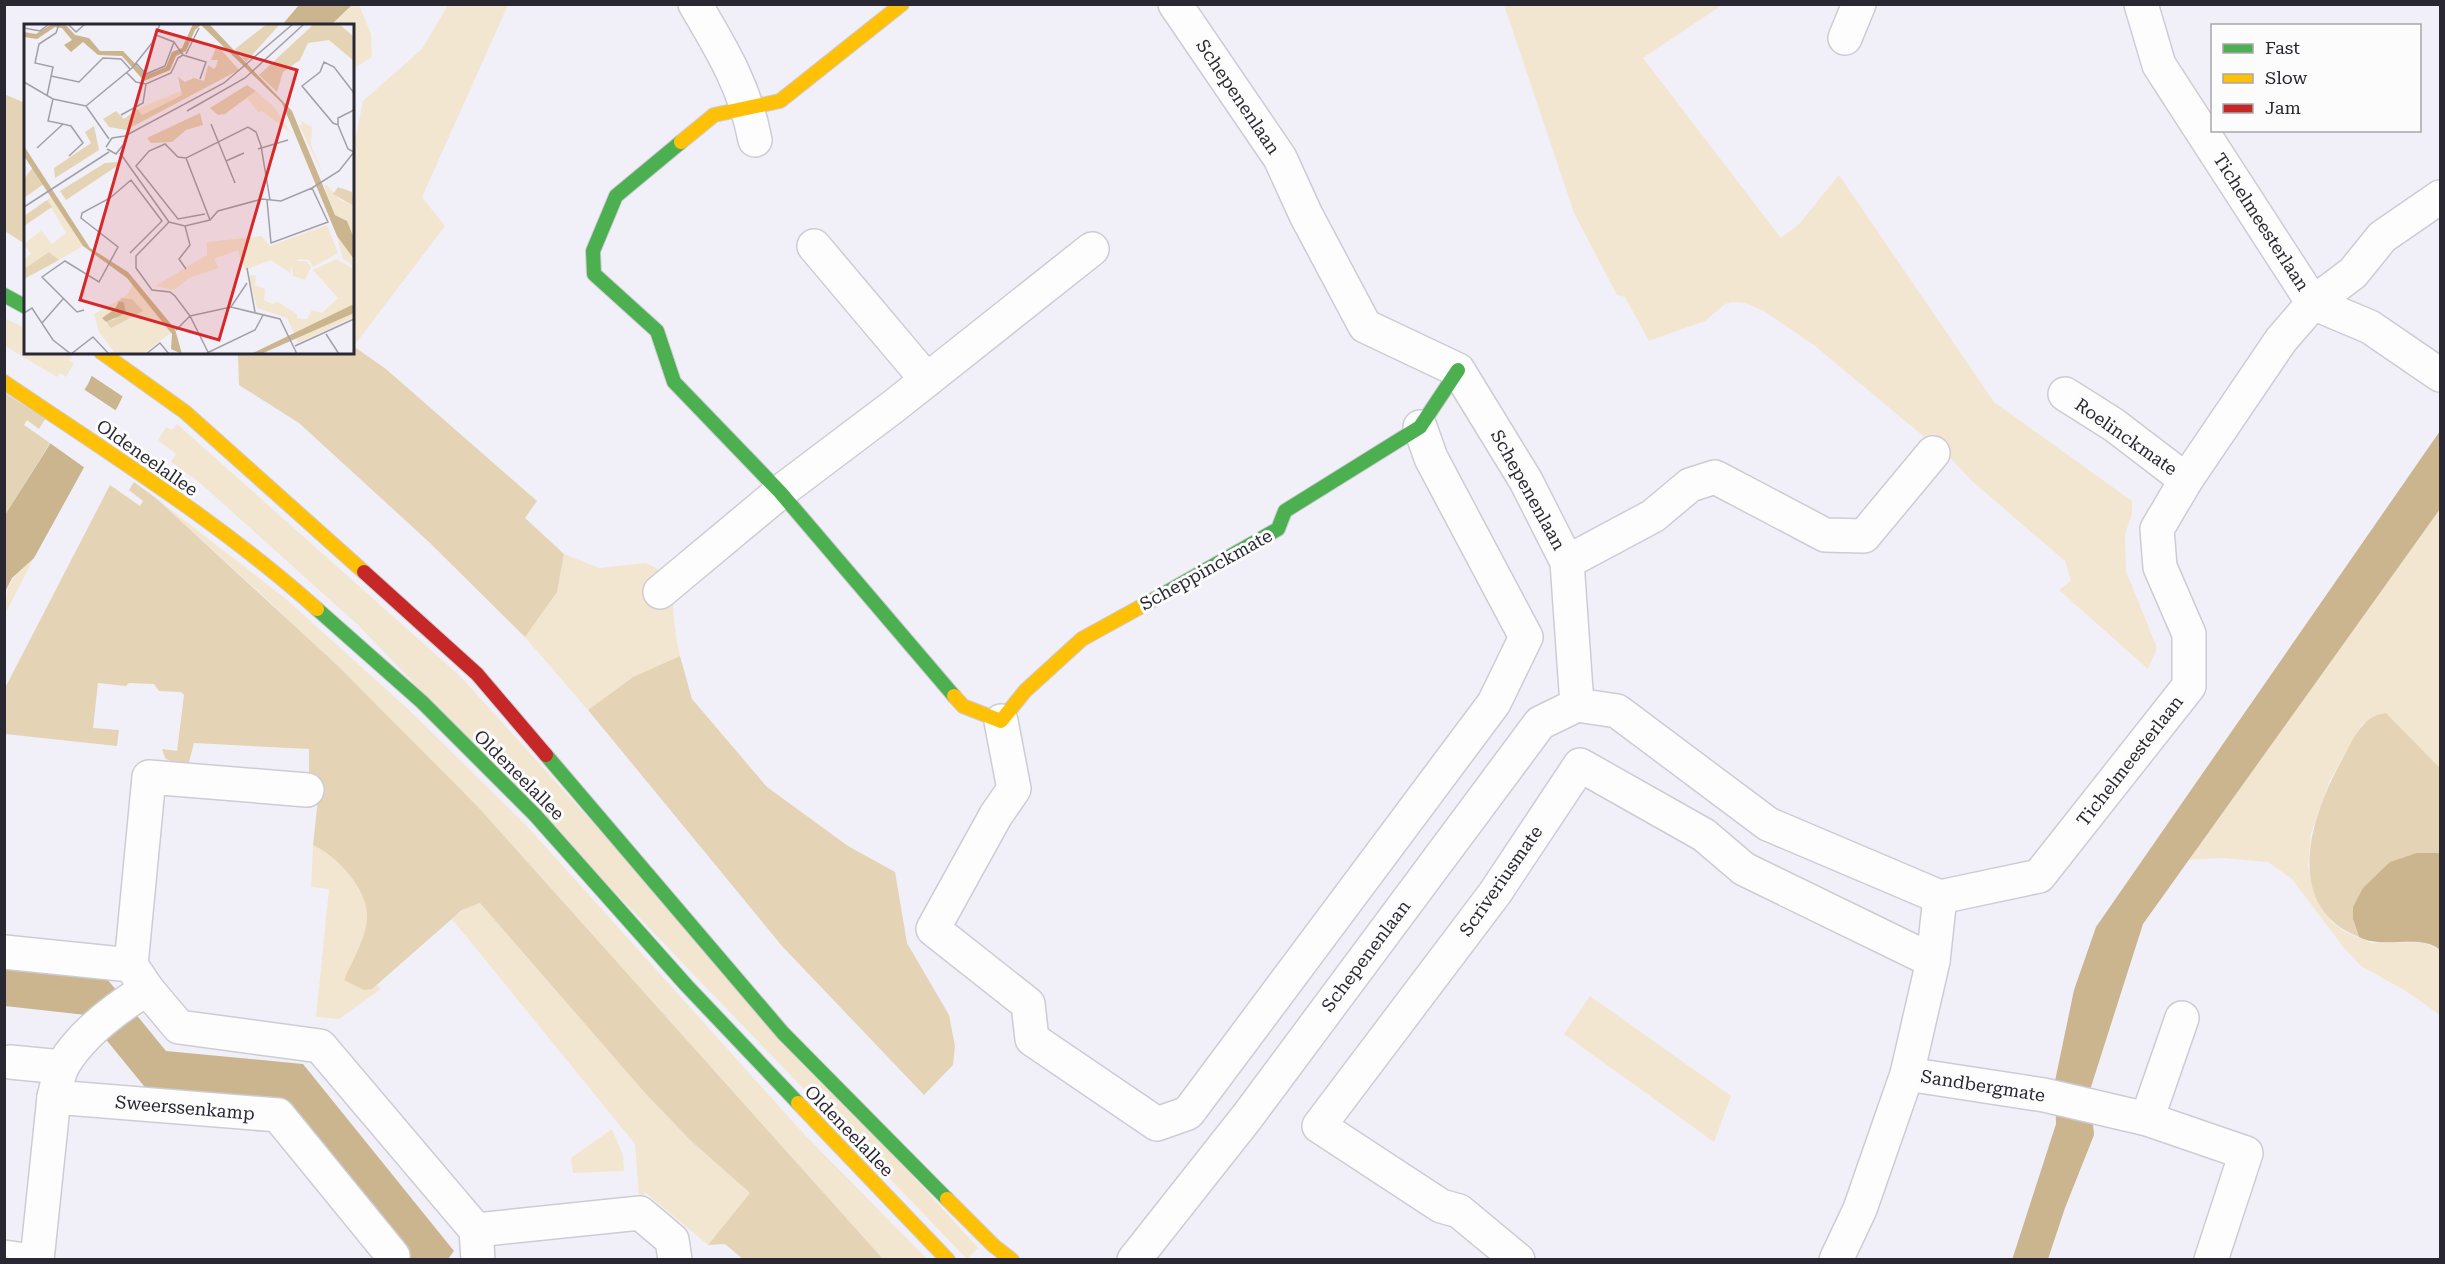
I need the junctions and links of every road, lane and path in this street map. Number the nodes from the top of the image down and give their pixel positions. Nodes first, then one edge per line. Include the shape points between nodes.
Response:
1 (695, 4) edge
2 (902, 4) edge
3 (1175, 4) edge
4 (1859, 4) edge
5 (2141, 4) edge
6 (1845, 38) dead end
7 (748, 106) junction
8 (755, 140) dead end
9 (2440, 197) edge
10 (814, 246) dead end
11 (1092, 249) dead end
12 (4, 295) edge
13 (2313, 303) junction
14 (24, 306) edge
15 (104, 354) edge
16 (1458, 370) junction
17 (2440, 375) edge
18 (927, 380) junction
19 (4, 382) edge
20 (2065, 394) dead end
21 (1420, 428) junction
22 (1933, 453) dead end
23 (2186, 480) junction
24 (780, 492) junction
25 (1568, 562) junction
26 (660, 592) dead end
27 (1577, 705) junction
28 (1001, 721) junction
29 (307, 790) dead end
30 (1940, 897) junction
31 (4, 952) edge
32 (1933, 961) junction
33 (137, 984) junction
34 (2182, 1018) dead end
35 (10, 1062) dead end
36 (1907, 1074) junction
37 (58, 1082) junction
38 (2147, 1119) junction
39 (477, 1245) edge
40 (4, 1257) edge
41 (25, 1260) edge
42 (37, 1260) edge
43 (391, 1260) edge
44 (675, 1260) edge
45 (948, 1260) edge
46 (1012, 1260) edge
47 (1134, 1260) edge
48 (1518, 1260) edge
49 (1836, 1260) edge
50 (2211, 1260) edge

1 - 7 street via 727,59
2 - 7 main road via 780,101
3 - 16 street, Schepenenlaan via 1280,158 1365,326
4 - 6 street
5 - 13 street, Tichelmeesterlaan via 2159,65
7 - 8 street
7 - 24 main road via 714,115 616,196 593,251 594,274 657,331 674,382
9 - 13 street via 2382,237 2353,273
10 - 18 street
11 - 18 street
12 - 14 main road
13 - 17 street via 2370,327
13 - 23 street, Tichelmeesterlaan via 2281,339
15 - 46 main road, Oldeneelallee via 184,412 477,674 783,1033
16 - 21 main road, Scheppinckmate
16 - 25 street, Schepenenlaan via 1526,481
18 - 24 street
19 - 45 main road, Oldeneelallee via 155,484 283,578 422,702 535,815 686,985
20 - 23 street, Roelinckmate via 2114,425
21 - 28 main road, Scheppinckmate via 1285,511 1278,529 1082,639 1025,691
21 - 28 street via 1431,458 1526,637 1494,703 1188,1113 1157,1124 1032,1039 1028,1004 933,929 1014,789
22 - 25 street via 1864,536 1825,535 1715,477 1690,484 1653,516
23 - 30 street, Tichelmeesterlaan via 2157,529 2160,567 2189,634 2189,686 2039,876
24 - 26 street
24 - 28 main road via 963,706
25 - 27 street, Schepenenlaan
27 - 30 street via 1617,711 1768,824
27 - 47 street, Schepenenlaan via 1540,723 1247,1117
29 - 33 street via 149,777
30 - 32 street
31 - 33 street
32 - 36 street
32 - 48 street, Scriveriusmate via 1744,869 1704,835 1580,765 1496,893 1319,1126 1441,1206 1459,1211
33 - 37 street via 96,1027
33 - 39 street via 179,1027 320,1046
34 - 38 street
35 - 37 street, Sweerssenkamp
36 - 38 street, Sandbergmate via 2044,1095
36 - 49 street, Sandbergmate via 1860,1209
37 - 42 street
37 - 43 street, Sweerssenkamp via 278,1115 393,1256
38 - 50 street, Sandbergmate via 2246,1153
39 - 44 street via 640,1213 672,1240
40 - 41 street

